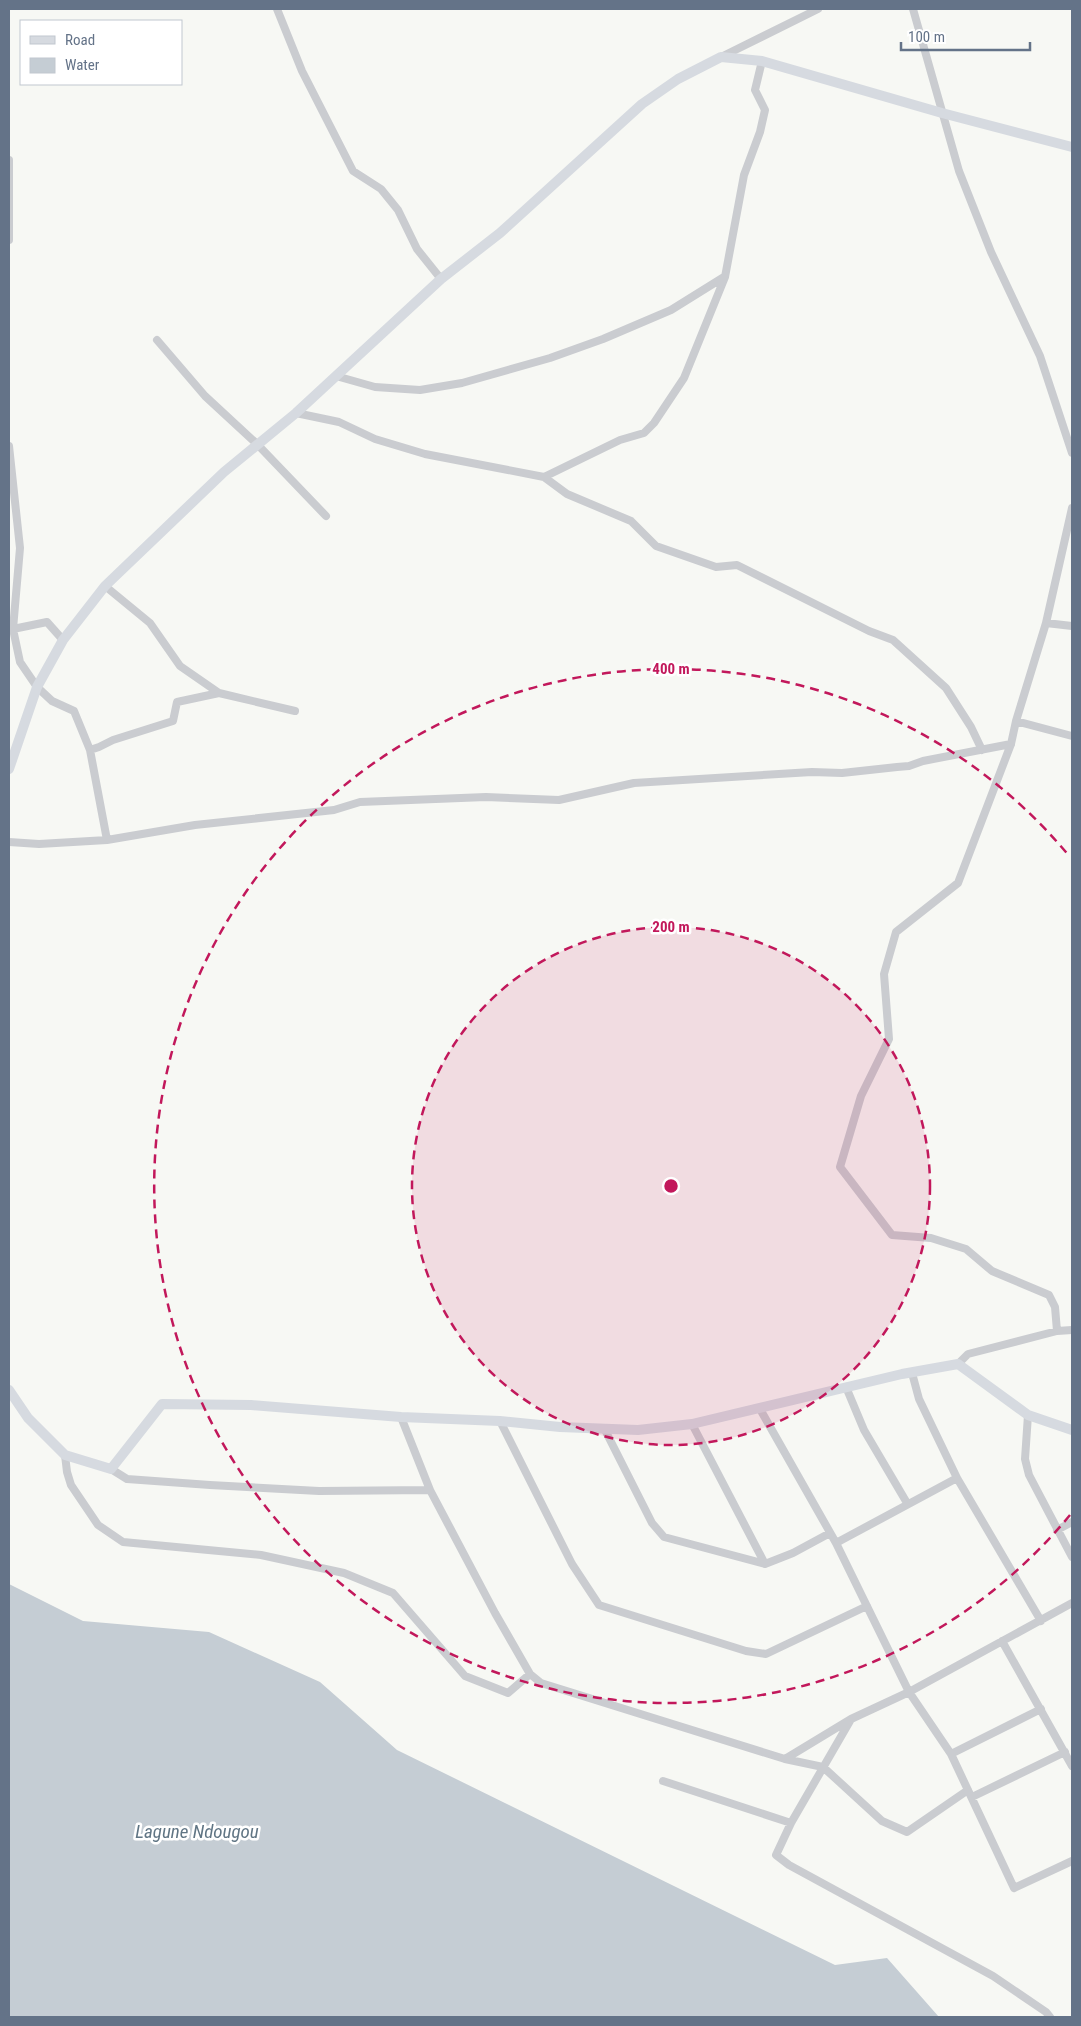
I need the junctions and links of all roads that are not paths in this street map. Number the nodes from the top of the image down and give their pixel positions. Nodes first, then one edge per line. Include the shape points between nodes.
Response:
1 (277, 9) edge
2 (818, 9) edge
3 (913, 9) edge
4 (721, 57) junction
5 (762, 60) junction
6 (942, 113) junction
7 (1072, 147) edge
8 (9, 160) edge
9 (9, 240) edge
10 (725, 277) junction
11 (441, 279) junction
12 (157, 340) dead end
13 (336, 376) junction
14 (296, 413) junction
15 (257, 444) junction
16 (9, 446) edge
17 (1072, 453) edge
18 (10, 477) edge
19 (544, 477) junction
20 (1072, 508) edge
21 (326, 516) dead end
22 (105, 586) junction
23 (1046, 623) junction
24 (1072, 626) edge
25 (11, 628) edge
26 (63, 640) junction
27 (37, 686) junction
28 (219, 693) junction
29 (295, 711) dead end
30 (1016, 721) junction
31 (1072, 736) edge
32 (1011, 744) junction
33 (90, 750) junction
34 (982, 750) junction
35 (9, 770) edge
36 (107, 840) junction
37 (9, 842) edge
38 (1072, 1330) edge
39 (1057, 1331) junction
40 (958, 1364) junction
41 (912, 1373) junction
42 (846, 1387) junction
43 (9, 1390) edge
44 (760, 1409) junction
45 (1028, 1415) junction
46 (401, 1417) junction
47 (500, 1421) junction
48 (692, 1424) junction
49 (606, 1430) junction
50 (1072, 1430) edge
51 (65, 1455) junction
52 (112, 1469) junction
53 (957, 1478) junction
54 (430, 1490) junction
55 (907, 1503) junction
56 (1072, 1522) edge
57 (1057, 1530) junction
58 (830, 1533) junction
59 (836, 1543) junction
60 (1072, 1557) edge
61 (764, 1564) junction
62 (1072, 1603) edge
63 (867, 1606) junction
64 (1041, 1621) junction
65 (1002, 1641) junction
66 (530, 1674) junction
67 (909, 1692) junction
68 (1041, 1709) junction
69 (851, 1719) junction
70 (1065, 1752) junction
71 (951, 1754) junction
72 (785, 1759) junction
73 (1072, 1766) edge
74 (823, 1767) junction
75 (662, 1781) dead end
76 (970, 1793) junction
77 (790, 1823) junction
78 (1072, 1861) edge
79 (1050, 2017) edge

1 - 11 street via 302,72 353,170 381,189 398,210 417,249
2 - 4 street
3 - 6 street
4 - 5 street
4 - 11 street via 678,79 642,104 500,233
5 - 6 street
5 - 10 street via 755,90 765,110 744,175
6 - 7 street
6 - 17 street via 959,171 991,252 1040,356
8 - 9 street
10 - 13 street via 671,310 604,339 462,383 420,390 375,388
10 - 19 street via 684,378 654,423 644,433 620,440
11 - 13 street
12 - 15 street via 205,396
13 - 14 street
14 - 15 street
14 - 19 street via 339,422 375,439 425,454
15 - 21 street
15 - 22 street
16 - 18 street
18 - 25 street via 20,548
19 - 34 street via 566,494 631,521 656,546 716,567 736,565 893,640 946,688
20 - 23 street
22 - 26 street
22 - 28 street via 150,623 180,666
23 - 24 street
23 - 30 street
25 - 26 street via 47,622
25 - 27 street via 20,662
26 - 27 street
27 - 33 street via 52,701 74,711
27 - 35 street
28 - 29 street
28 - 33 street via 177,702 173,721
30 - 31 street
30 - 32 street
32 - 34 street
32 - 39 street via 958,883 896,932 884,974 889,1039 860,1096 840,1167 892,1235 931,1238 966,1249 992,1271 1049,1295 1055,1307
33 - 36 street
34 - 36 street via 897,768 634,783 559,800 486,797 360,802 334,810 195,825
36 - 37 street via 39,844
38 - 39 street
39 - 40 street via 968,1354
40 - 41 street
40 - 45 street
41 - 42 street
41 - 53 street via 919,1399
42 - 44 street
42 - 55 street via 864,1430
43 - 51 street via 28,1418
44 - 48 street
44 - 58 street
45 - 50 street
45 - 57 street via 1025,1459 1029,1476
46 - 47 street
46 - 52 street via 251,1405 162,1404
46 - 54 street
47 - 49 street
47 - 63 street via 572,1564 599,1605 746,1651 766,1654
48 - 49 street
48 - 61 street
49 - 61 street via 652,1523 664,1537
51 - 52 street
51 - 66 street via 71,1485 98,1525 123,1542 261,1555 344,1574 393,1593 466,1676 508,1693
52 - 54 street via 127,1479 210,1485 319,1491
53 - 55 street
53 - 64 street
54 - 66 street
55 - 59 street
56 - 57 street
57 - 60 street
58 - 59 street
58 - 61 street
59 - 63 street
62 - 64 street
63 - 67 street
64 - 65 street
65 - 67 street
65 - 68 street
66 - 72 street via 541,1683
67 - 69 street
67 - 71 street
68 - 70 street
68 - 71 street
69 - 72 street
69 - 74 street
70 - 73 street
70 - 76 street
71 - 76 street
72 - 74 street
74 - 76 street via 882,1821 907,1832
74 - 77 street
75 - 77 street
76 - 78 street via 1014,1888
77 - 79 street via 776,1855 789,1865 993,1976

